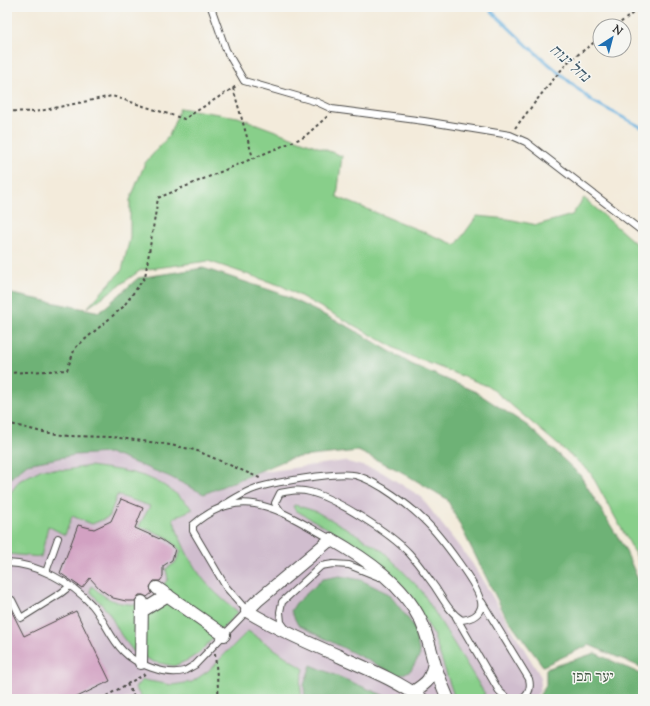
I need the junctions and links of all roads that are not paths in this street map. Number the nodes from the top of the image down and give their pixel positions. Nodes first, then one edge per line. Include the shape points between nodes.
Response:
1 (211, 7) edge
2 (643, 232) edge
3 (222, 506) junction
4 (281, 512) junction
5 (58, 538) dead end
6 (331, 539) junction
7 (7, 562) edge
8 (46, 572) junction
9 (393, 583) junction
10 (70, 586) junction
11 (157, 588) dead end
12 (168, 596) junction
13 (480, 599) junction
14 (7, 602) edge
15 (247, 611) junction
16 (455, 616) junction
17 (290, 634) junction
18 (224, 635) junction
19 (141, 663) junction
20 (434, 663) junction
21 (413, 693) edge
22 (448, 699) edge
23 (508, 699) edge
24 (522, 699) edge

1 - 2 lane via 226,50 244,81 332,108 510,135 526,142
3 - 4 lane via 252,503 272,507
3 - 13 lane via 250,490 272,483 345,474 358,476 403,502 424,520 458,560
3 - 15 lane via 193,525 193,531 226,587
4 - 6 lane
4 - 16 lane via 275,503 280,493 292,490 310,492 366,520 408,552
5 - 8 lane
6 - 9 street via 353,552
6 - 15 street
7 - 8 lane
8 - 10 lane
9 - 17 lane via 349,565 321,566 282,602 281,622
9 - 20 street via 420,620 428,637
10 - 14 lane via 21,618 12,600
10 - 19 lane via 93,607 123,651
11 - 12 street
12 - 18 street
12 - 19 street via 142,606
13 - 16 lane via 481,607 469,619 462,620
13 - 24 lane via 529,679 530,691
15 - 17 street
15 - 18 lane
15 - 21 street via 275,634 376,681
16 - 23 lane via 500,691
17 - 21 street via 369,669
18 - 19 lane via 195,665 184,671 153,669
20 - 21 street via 431,677
20 - 22 street

